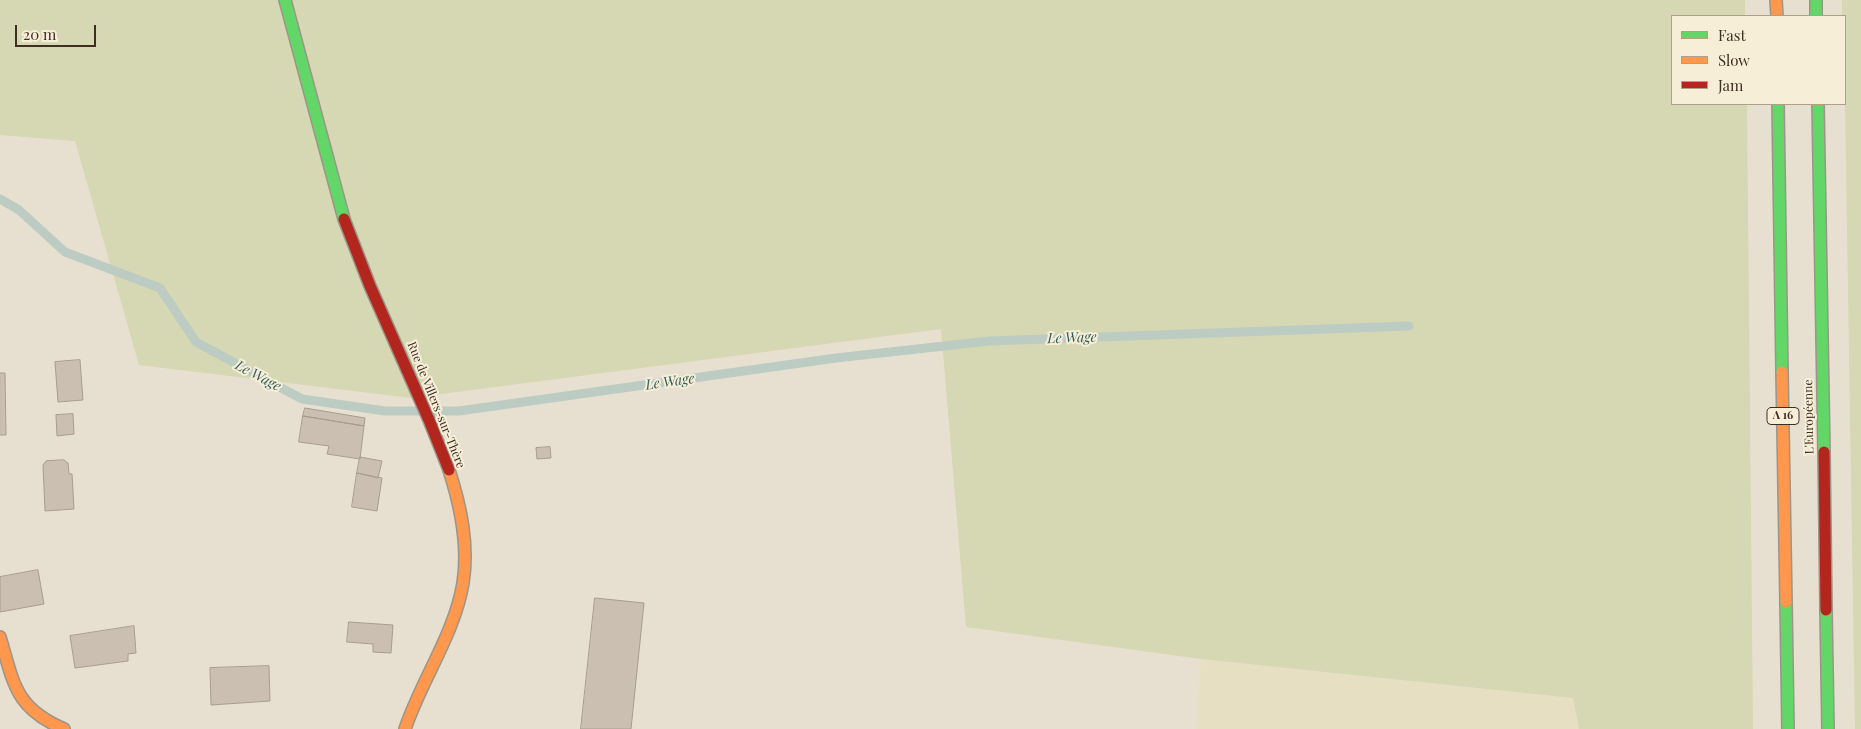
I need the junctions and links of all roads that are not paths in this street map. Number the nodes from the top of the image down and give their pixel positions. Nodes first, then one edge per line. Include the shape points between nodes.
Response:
1 (285, 0) edge
2 (1776, 0) edge
3 (1816, 0) edge
4 (1777, 15) edge
5 (1816, 15) edge
6 (1778, 105) edge
7 (1818, 105) edge
8 (0, 637) edge
9 (64, 729) edge
10 (405, 729) edge
11 (1788, 729) edge
12 (1828, 729) edge

1 - 10 main road, Rue de Villers-sur-Thère via 348,228 437,438 459,508 465,563 460,596 448,632
2 - 4 main road
3 - 5 main road
6 - 11 main road, L'Européenne / A 16
7 - 12 main road, L'Européenne
8 - 9 main road via 19,696 35,714

